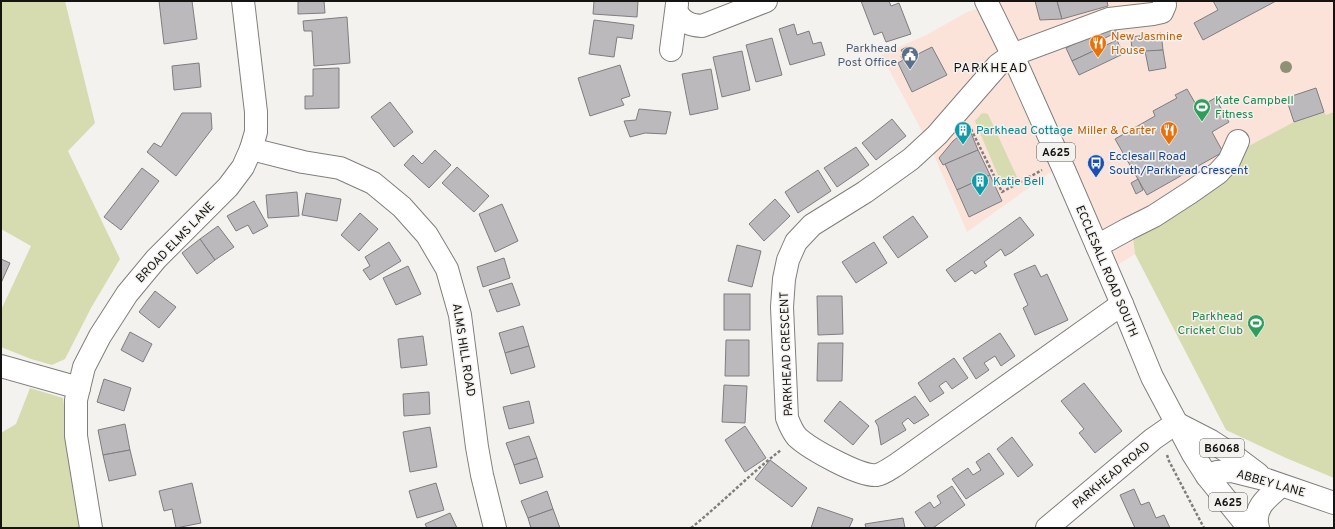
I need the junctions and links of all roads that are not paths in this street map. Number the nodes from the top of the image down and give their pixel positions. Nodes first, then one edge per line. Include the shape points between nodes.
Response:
1 (243, 1) edge
2 (766, 1) edge
3 (986, 1) edge
4 (1164, 1) edge
5 (677, 7) edge
6 (671, 50) dead end
7 (1012, 55) junction
8 (1238, 141) dead end
9 (251, 149) junction
10 (1097, 246) junction
11 (1122, 304) junction
12 (1, 366) edge
13 (79, 388) junction
14 (1176, 423) junction
15 (1207, 476) junction
16 (1272, 482) junction
17 (1334, 503) edge
18 (91, 528) edge
19 (495, 528) edge
20 (1047, 528) edge
21 (1249, 528) edge
22 (1258, 528) edge

1 - 9 street, BROAD ELMS LANE via 256,112 256,132
2 - 5 street via 702,26 691,26 682,21
3 - 7 street, ECCLESALL ROAD SOUTH / A625
4 - 7 street, PARKHEAD CRESCENT via 1162,12 1109,18
5 - 6 street
7 - 10 street, ECCLESALL ROAD SOUTH / A625
7 - 11 street, PARKHEAD CRESCENT via 998,66 937,135 911,159 812,226 796,242 788,260 782,307 787,418 791,429 798,438 852,469 878,475 896,465
8 - 10 street via 1229,161 1218,173 1154,216
9 - 13 street, BROAD ELMS LANE via 243,167 228,187 156,259 127,294 84,367
9 - 19 street, ALMS HILL ROAD via 340,168 373,183 402,207 427,234 447,269 460,315 482,475
10 - 11 street, ECCLESALL ROAD SOUTH / A625
11 - 14 street, ECCLESALL ROAD SOUTH / A625 via 1152,377
12 - 13 street
13 - 18 street, BROAD ELMS LANE via 76,400 76,436
14 - 15 street, ECCLESALL ROAD SOUTH / A625
14 - 16 street, B6068 via 1217,445
14 - 20 street, PARKHEAD ROAD via 1153,439
15 - 16 street, ABBEY LANE / B6068 via 1232,471
15 - 21 street, ECCLESALL ROAD SOUTH / A625
16 - 17 street, ABBEY LANE / B6068
16 - 22 street, A625 via 1258,511

